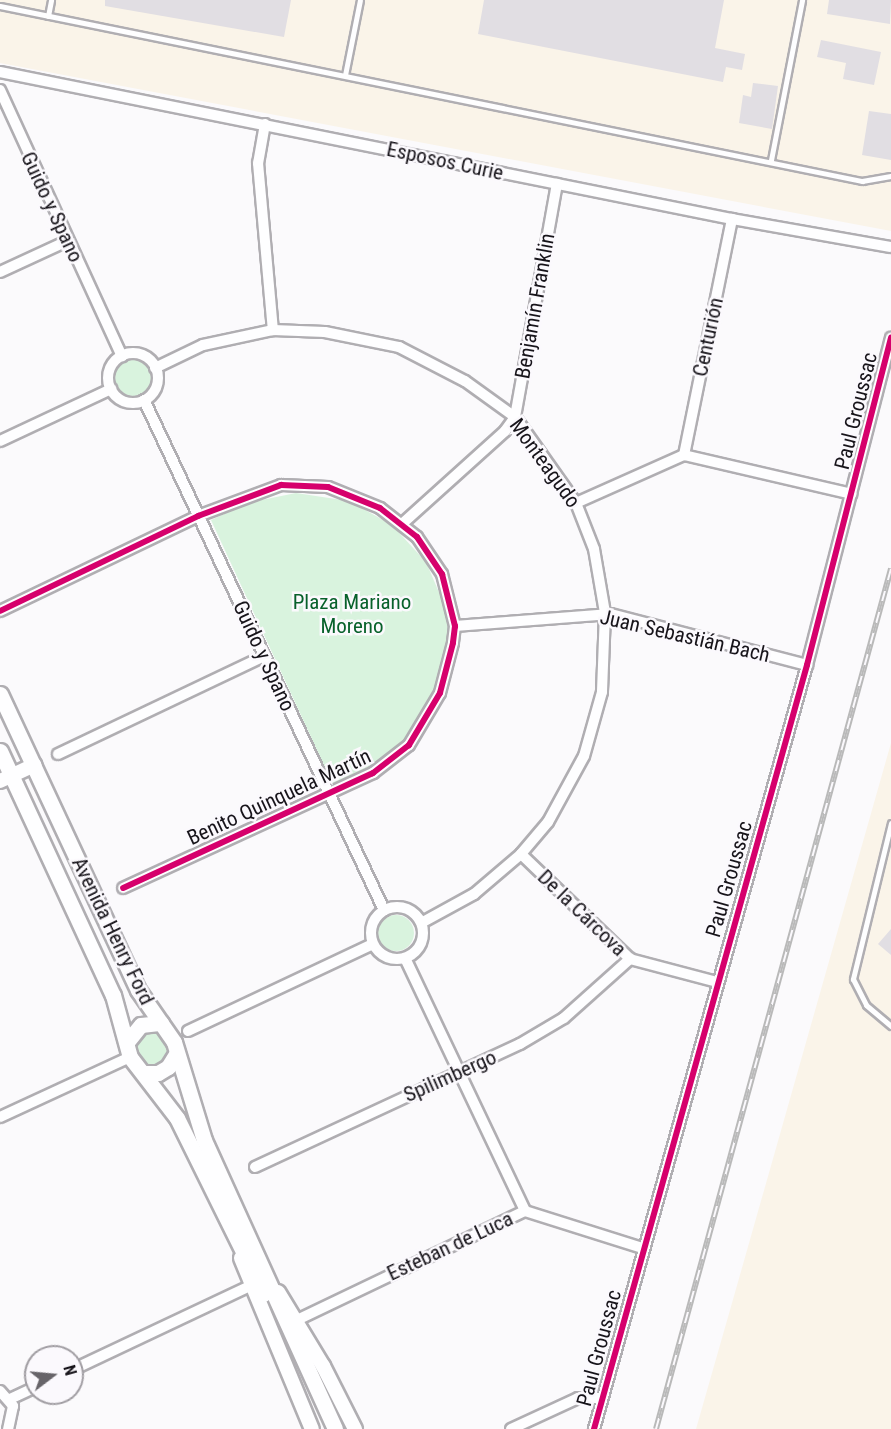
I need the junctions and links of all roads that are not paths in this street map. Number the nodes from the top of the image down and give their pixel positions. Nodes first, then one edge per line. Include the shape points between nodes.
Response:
1 (51, 0) edge
2 (360, 0) edge
3 (802, 0) edge
4 (0, 6) edge
5 (48, 15) junction
6 (0, 72) edge
7 (345, 75) junction
8 (1, 97) edge
9 (265, 124) junction
10 (771, 160) junction
11 (891, 176) edge
12 (558, 184) junction
13 (732, 219) junction
14 (67, 241) junction
15 (891, 247) edge
16 (0, 272) edge
17 (273, 330) junction
18 (891, 338) edge
19 (122, 356) junction
20 (155, 368) junction
21 (111, 389) junction
22 (144, 400) junction
23 (515, 417) junction
24 (0, 441) edge
25 (684, 455) junction
26 (852, 494) junction
27 (576, 503) junction
28 (198, 516) junction
29 (403, 523) junction
30 (0, 611) edge
31 (605, 613) junction
32 (455, 626) junction
33 (264, 656) junction
34 (807, 665) junction
35 (0, 694) edge
36 (0, 750) edge
37 (58, 754) dead end
38 (34, 765) junction
39 (6, 778) edge
40 (327, 793) junction
41 (891, 824) edge
42 (521, 854) junction
43 (123, 888) dead end
44 (384, 910) junction
45 (421, 923) junction
46 (373, 944) junction
47 (405, 958) junction
48 (630, 959) junction
49 (717, 982) junction
50 (160, 1023) junction
51 (891, 1026) edge
52 (188, 1031) dead end
53 (127, 1042) junction
54 (176, 1054) junction
55 (130, 1057) junction
56 (461, 1069) junction
57 (146, 1073) junction
58 (0, 1117) edge
59 (255, 1167) dead end
60 (525, 1211) junction
61 (236, 1242) junction
62 (642, 1248) junction
63 (263, 1269) junction
64 (250, 1287) junction
65 (297, 1320) junction
66 (302, 1358) junction
67 (84, 1364) edge
68 (0, 1391) edge
69 (24, 1393) edge
70 (602, 1398) junction
71 (10, 1399) junction
72 (8, 1429) edge
73 (312, 1429) edge
74 (335, 1429) edge
75 (355, 1429) edge
76 (511, 1429) edge
77 (594, 1429) edge

1 - 5 lane
2 - 7 lane
3 - 10 lane
4 - 5 lane
5 - 7 lane
6 - 9 street, Esposos Curie
7 - 10 lane
8 - 14 street, Guido y Spano
9 - 12 street, Esposos Curie
9 - 17 street via 258,163
10 - 11 lane via 862,181
12 - 13 street, Esposos Curie
12 - 23 street, Benjamín Franklin
13 - 15 street, Esposos Curie
13 - 25 street, Centurión
14 - 16 street
14 - 19 street, Guido y Spano
17 - 20 street, Monteagudo via 203,345
17 - 23 street, Monteagudo via 325,332 399,347 465,381
18 - 26 street, Paul Groussac
19 - 20 street via 145,356
19 - 21 street via 109,374
20 - 22 street via 158,383
21 - 22 street via 125,402
21 - 24 street
22 - 28 street, Guido y Spano
23 - 27 street, Monteagudo
23 - 29 street, Benjamín Franklin via 506,431
25 - 26 street
25 - 27 street
26 - 34 street, Paul Groussac
27 - 31 street, Monteagudo via 596,558
28 - 29 street, Benito Quinquela Martín via 251,494 296,484 349,494
28 - 30 street, Benito Quinquela Martín
28 - 33 street, Guido y Spano
29 - 32 street, Benito Quinquela Martín via 442,574
31 - 32 street, Juan Sebastián Bach
31 - 34 street, Juan Sebastián Bach
31 - 42 street, Monteagudo via 605,665 590,740 567,792
32 - 40 street, Benito Quinquela Martín via 440,693 409,745 373,773
33 - 37 street
33 - 40 street, Guido y Spano
34 - 49 street, Paul Groussac
35 - 38 main road, Avenida Henry Ford
36 - 39 main road, Avenida Henry Ford
38 - 39 street
38 - 50 main road, Avenida Henry Ford via 138,990
39 - 53 main road, Avenida Henry Ford via 113,995
40 - 43 street, Benito Quinquela Martín
40 - 44 street, Guido y Spano
41 - 51 lane via 854,979 866,1005
42 - 45 street, Monteagudo via 474,894
42 - 48 street, De la Cárcova
44 - 45 street via 409,910
44 - 46 street via 373,922
45 - 47 street via 419,948
46 - 47 street via 388,958
46 - 52 street
47 - 56 street
48 - 49 street, De la Cárcova
48 - 56 street, Spilimbergo via 564,1018 520,1044
49 - 62 street, Paul Groussac
50 - 53 main road via 141,1025
50 - 54 main road, Avenida Henry Ford via 174,1042
53 - 55 main road, Avenida Henry Ford
54 - 57 main road via 168,1067 158,1073
54 - 63 main road, Avenida Henry Ford via 204,1140
55 - 57 main road, Avenida Henry Ford
55 - 58 street
56 - 59 street, Spilimbergo
56 - 60 street
57 - 61 main road, Avenida Henry Ford via 191,1143
60 - 62 street, Esteban de Luca
60 - 65 street, Esteban de Luca
61 - 64 street, Avenida Henry Ford
61 - 66 main road, Avenida Henry Ford
62 - 70 street, Paul Groussac
63 - 65 street, Avenida Henry Ford
63 - 66 main road, Avenida Henry Ford
64 - 67 street
64 - 73 street, Avenida Henry Ford
65 - 75 street, Avenida Henry Ford
66 - 74 main road, Avenida Henry Ford
68 - 71 street
69 - 71 street
70 - 76 street via 578,1398
70 - 77 street, Paul Groussac
71 - 72 street via 14,1412

